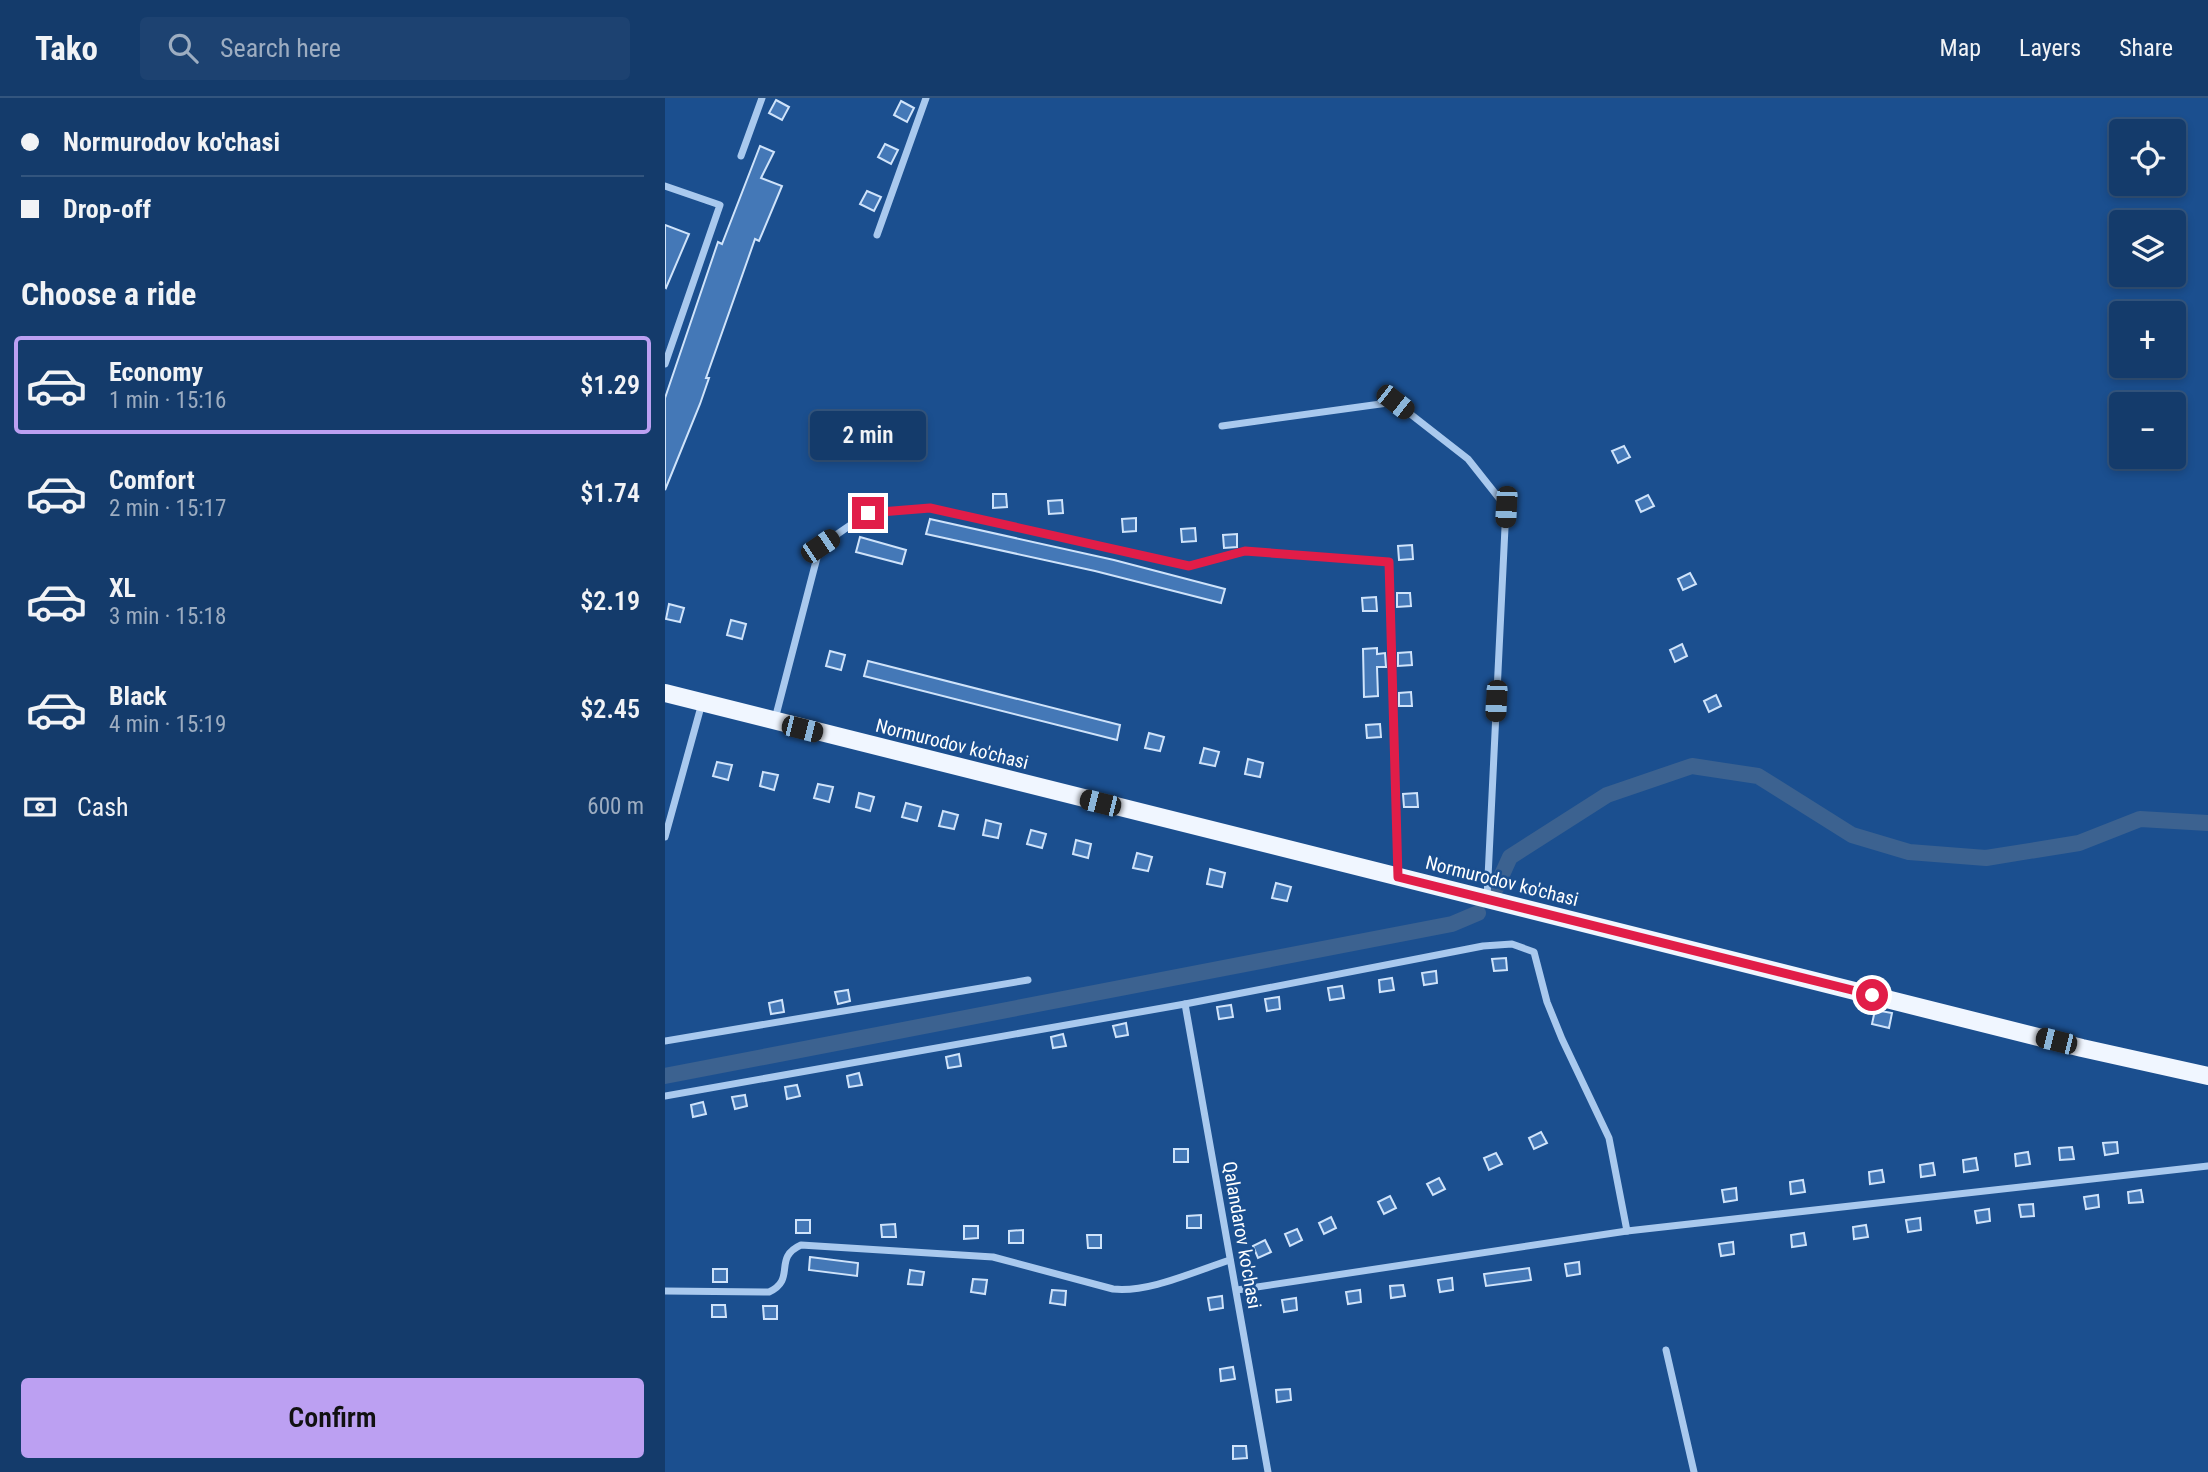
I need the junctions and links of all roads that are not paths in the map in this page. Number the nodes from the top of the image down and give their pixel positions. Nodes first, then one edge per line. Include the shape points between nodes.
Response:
1 (762, 98) edge
2 (926, 98) edge
3 (741, 156) dead end
4 (665, 186) edge
5 (877, 235) dead end
6 (665, 364) edge
7 (1222, 426) dead end
8 (665, 693) edge
9 (702, 703) junction
10 (775, 722) junction
11 (665, 837) edge
12 (1398, 877) junction
13 (1487, 898) junction
14 (1028, 980) dead end
15 (1185, 1004) junction
16 (665, 1041) edge
17 (2208, 1076) edge
18 (665, 1096) edge
19 (2208, 1166) edge
20 (1627, 1231) junction
21 (1230, 1260) junction
22 (1237, 1290) junction
23 (665, 1291) edge
24 (1666, 1350) dead end
25 (1268, 1472) edge
26 (1694, 1472) edge

1 - 3 street
2 - 5 street
4 - 6 street via 720,205
7 - 13 street via 1395,402 1468,459 1506,507
8 - 9 main road, Normurodov ko'chasi
9 - 10 main road, Normurodov ko'chasi
9 - 11 street
10 - 12 main road, Normurodov ko'chasi
10 - 12 street via 820,546 868,513 930,508 1189,566 1245,551 1389,562
12 - 13 main road, Normurodov ko'chasi
13 - 17 main road, Normurodov ko'chasi
14 - 16 street
15 - 18 street
15 - 20 street via 1483,946 1512,944 1529,949 1534,952 1562,1039 1609,1138
15 - 21 street, Qalandarov ko'chasi
19 - 20 street
20 - 22 street
21 - 22 street, Qalandarov ko'chasi
21 - 23 street via 1126,1290 993,1257 801,1245 786,1256 783,1281 769,1292
22 - 25 street, Qalandarov ko'chasi
24 - 26 street

